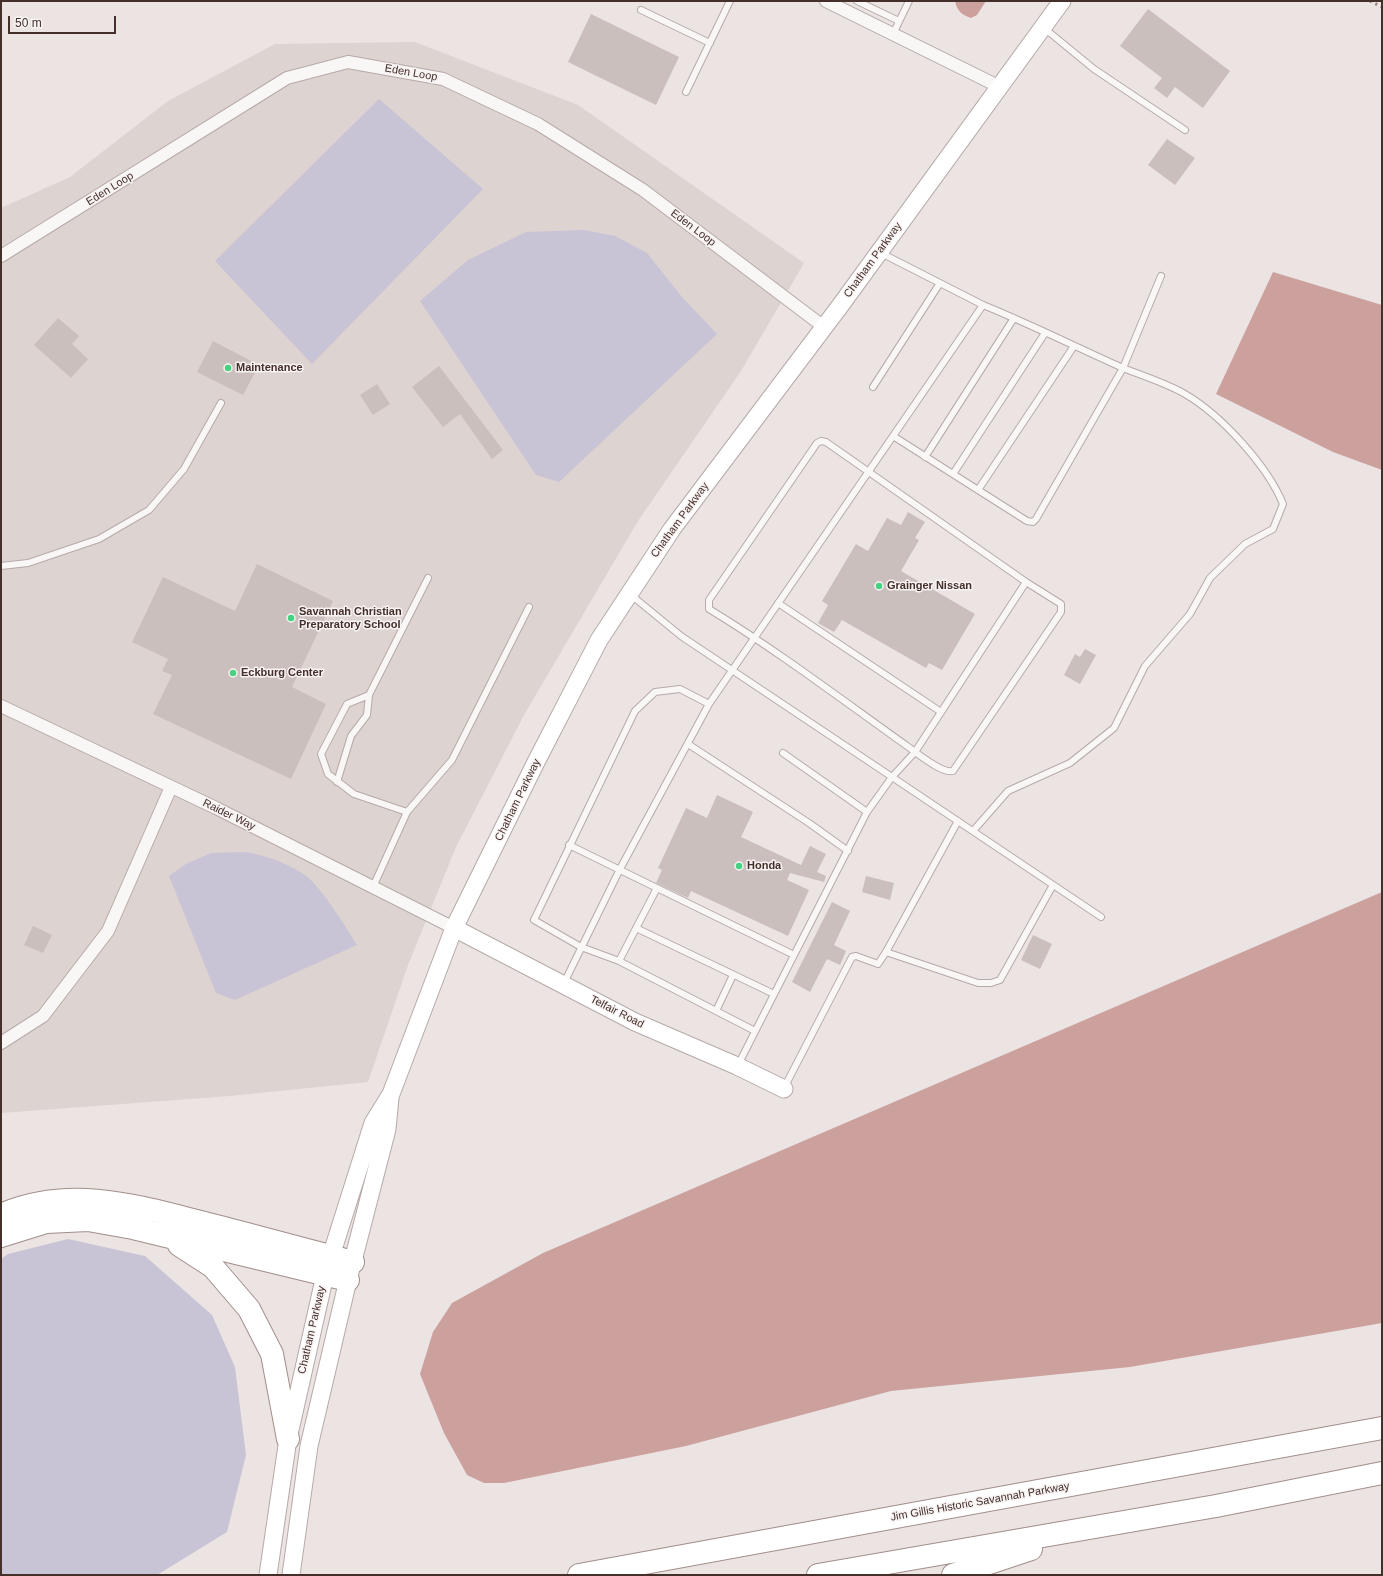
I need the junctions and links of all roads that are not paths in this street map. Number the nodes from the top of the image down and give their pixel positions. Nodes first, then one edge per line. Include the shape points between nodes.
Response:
1 (730, 1) edge
2 (826, 1) edge
3 (857, 1) edge
4 (909, 1) edge
5 (1062, 1) edge
6 (641, 10) dead end
7 (899, 21) junction
8 (1043, 28) junction
9 (893, 34) junction
10 (710, 43) junction
11 (1000, 86) junction
12 (686, 92) dead end
13 (1185, 130) dead end
14 (880, 252) junction
15 (1, 256) edge
16 (1161, 276) dead end
17 (940, 283) junction
18 (983, 305) junction
19 (1014, 318) junction
20 (824, 327) junction
21 (1046, 333) junction
22 (1074, 346) junction
23 (1123, 368) junction
24 (873, 387) dead end
25 (221, 402) dead end
26 (893, 436) junction
27 (925, 457) junction
28 (869, 472) junction
29 (953, 474) junction
30 (978, 490) junction
31 (1, 566) edge
32 (428, 578) dead end
33 (1026, 582) junction
34 (629, 594) junction
35 (778, 603) junction
36 (529, 607) dead end
37 (755, 637) junction
38 (732, 669) junction
39 (369, 695) junction
40 (709, 704) junction
41 (1, 706) edge
42 (941, 712) junction
43 (688, 744) junction
44 (915, 752) junction
45 (783, 753) dead end
46 (892, 777) junction
47 (338, 782) junction
48 (171, 787) junction
49 (407, 812) junction
50 (867, 812) junction
51 (958, 821) junction
52 (973, 832) junction
53 (569, 845) junction
54 (848, 851) junction
55 (620, 869) junction
56 (1053, 885) junction
57 (372, 887) junction
58 (657, 888) junction
59 (1101, 917) dead end
60 (454, 928) junction
61 (636, 928) junction
62 (581, 947) junction
63 (886, 952) junction
64 (794, 955) junction
65 (619, 961) junction
66 (733, 975) junction
67 (563, 984) junction
68 (774, 994) junction
69 (716, 1011) junction
70 (755, 1031) junction
71 (1, 1043) edge
72 (737, 1066) junction
73 (784, 1089) joint
74 (391, 1094) junction
75 (1, 1215) edge
76 (133, 1228) junction
77 (1, 1236) edge
78 (327, 1265) junction
79 (350, 1271) junction
80 (1382, 1428) edge
81 (288, 1439) junction
82 (1382, 1473) edge
83 (1143, 1518) junction
84 (268, 1569) edge
85 (291, 1569) edge
86 (579, 1575) edge
87 (818, 1575) edge
88 (953, 1575) edge

1 - 10 lane
2 - 9 street
3 - 7 lane
4 - 7 lane
5 - 8 main road, Chatham Parkway
6 - 10 lane
7 - 9 lane
8 - 11 main road, Chatham Parkway
8 - 13 lane via 1094,68
9 - 11 street
10 - 12 lane
11 - 14 main road, Chatham Parkway
14 - 17 lane
14 - 20 main road, Chatham Parkway
15 - 20 street, Eden Loop via 287,78 348,62 443,79 538,124 643,190
16 - 23 lane
17 - 18 lane
17 - 24 lane
18 - 19 lane
18 - 26 lane
19 - 21 lane
19 - 27 lane
20 - 34 main road, Chatham Parkway via 672,529
21 - 22 lane
21 - 29 lane
22 - 23 lane
22 - 30 lane
23 - 30 lane via 1033,522 1027,521
23 - 52 lane via 1185,394 1228,427 1276,486 1283,504 1274,528 1245,544 1210,578 1190,614 1146,666 1114,728 1070,763 1008,791
25 - 31 lane via 184,469 149,510 99,539 28,563
26 - 27 lane
26 - 28 lane
27 - 29 lane
28 - 33 lane
28 - 35 lane
28 - 37 lane via 826,442 817,443 709,600 709,609
29 - 30 lane
32 - 39 lane
33 - 42 lane
33 - 44 lane via 1061,604 1061,612 953,771 946,772
34 - 38 lane via 681,636
34 - 60 main road, Chatham Parkway via 599,640
35 - 37 lane
35 - 42 lane
36 - 49 lane via 452,760
37 - 38 lane
37 - 44 lane
38 - 40 lane
38 - 46 lane
39 - 47 lane via 367,716 351,736
39 - 47 lane via 347,704 321,754 328,774
40 - 43 lane
40 - 53 lane via 680,689 655,692 635,711
41 - 48 street, Raider Way
42 - 44 lane
43 - 54 lane
43 - 55 lane
44 - 46 lane
45 - 50 lane
46 - 50 lane
46 - 51 lane
47 - 49 lane via 354,794
48 - 57 street, Raider Way
48 - 71 street via 108,931 43,1016
49 - 57 lane
50 - 54 lane
51 - 52 lane
51 - 63 lane
52 - 56 lane
53 - 55 lane
53 - 62 lane via 534,920
54 - 64 lane
55 - 58 lane
55 - 62 lane
56 - 59 lane
56 - 63 lane via 1000,980 978,983
57 - 60 street, Raider Way
58 - 61 lane
58 - 64 lane
60 - 67 main road, Telfair Road
60 - 74 main road, Chatham Parkway
61 - 65 lane
61 - 66 lane
62 - 65 lane
62 - 67 lane
63 - 73 lane via 878,964 856,956 852,957
64 - 68 lane
65 - 69 lane
66 - 68 lane
66 - 69 lane
67 - 72 main road, Telfair Road via 635,1022
68 - 70 lane
69 - 70 lane
70 - 72 lane
72 - 73 main road, Telfair Road
74 - 78 main road, Chatham Parkway via 373,1123
74 - 79 main road, Chatham Parkway via 387,1129
75 - 78 highway via 44,1201 80,1199 115,1202 164,1213
76 - 77 highway via 88,1220 46,1222
76 - 78 highway
76 - 81 highway via 184,1246 213,1267 250,1309 272,1354
78 - 79 highway
78 - 81 main road, Chatham Parkway
79 - 85 main road, Chatham Parkway via 309,1446
80 - 86 highway, Jim Gillis Historic Savannah Parkway
81 - 84 main road, Chatham Parkway
82 - 83 highway
83 - 87 highway
83 - 88 highway via 1017,1553

